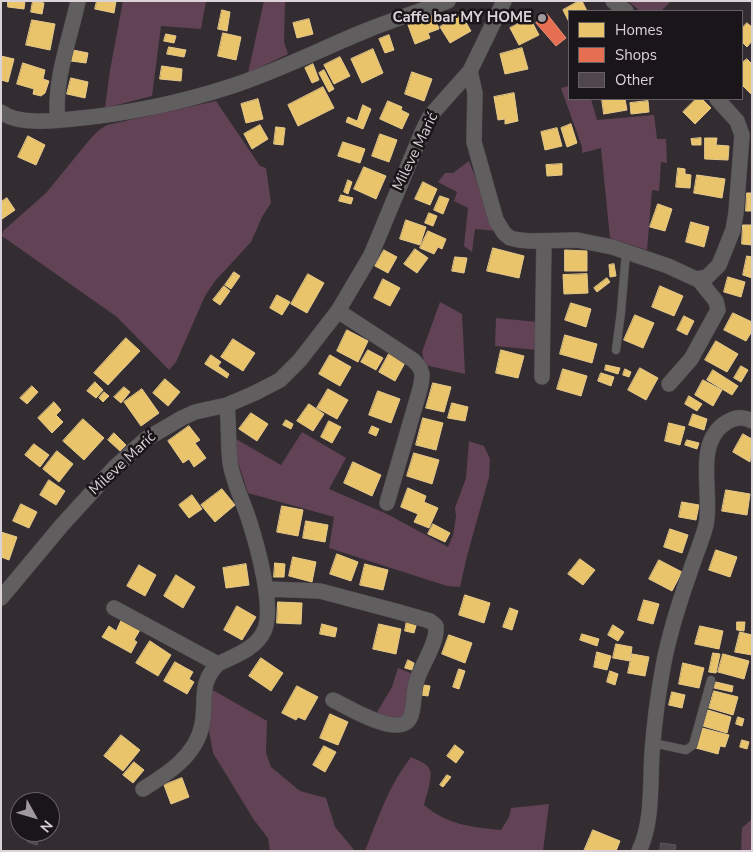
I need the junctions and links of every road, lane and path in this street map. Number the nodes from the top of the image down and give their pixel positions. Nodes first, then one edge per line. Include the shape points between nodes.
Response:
1 (78, 1) edge
2 (448, 1) edge
3 (504, 1) edge
4 (612, 1) edge
5 (625, 10) edge
6 (470, 71) junction
7 (718, 100) edge
8 (3, 115) edge
9 (58, 120) junction
10 (746, 128) edge
11 (544, 241) junction
12 (626, 252) junction
13 (698, 279) junction
14 (338, 310) junction
15 (616, 350) dead end
16 (542, 377) dead end
17 (669, 384) dead end
18 (228, 406) junction
19 (752, 420) edge
20 (387, 503) dead end
21 (266, 589) junction
22 (1, 598) edge
23 (114, 608) dead end
24 (218, 664) junction
25 (711, 680) dead end
26 (334, 700) dead end
27 (653, 743) junction
28 (143, 789) dead end
29 (639, 851) edge

1 - 9 street via 58,88
2 - 9 street via 367,30 233,86 130,111
3 - 6 street, Mileve Marić
4 - 5 street
6 - 11 street via 475,93 474,142 496,220 510,238
6 - 14 street, Mileve Marić via 430,116 422,130 371,256
7 - 10 street
8 - 9 street via 40,121
10 - 13 street via 733,230 719,265 707,277
11 - 12 street via 577,240
11 - 16 street
12 - 13 street
12 - 15 lane
13 - 17 street via 716,301 718,310 691,359
14 - 18 street, Mileve Marić via 300,360 280,380
14 - 20 street via 413,360 422,372 420,390
18 - 21 street via 230,462 256,542
18 - 22 street, Mileve Marić via 196,412 146,439 115,467 62,525
19 - 27 street via 737,417 729,420 711,439 706,464 707,518 669,638
21 - 24 street via 268,618 263,634 247,649
21 - 26 street via 320,591 399,612 436,626 435,637 416,680 410,718 405,723 386,725
23 - 24 street
24 - 28 street via 207,677 202,728 194,745 171,772
25 - 27 lane via 690,749
27 - 29 street via 649,808

